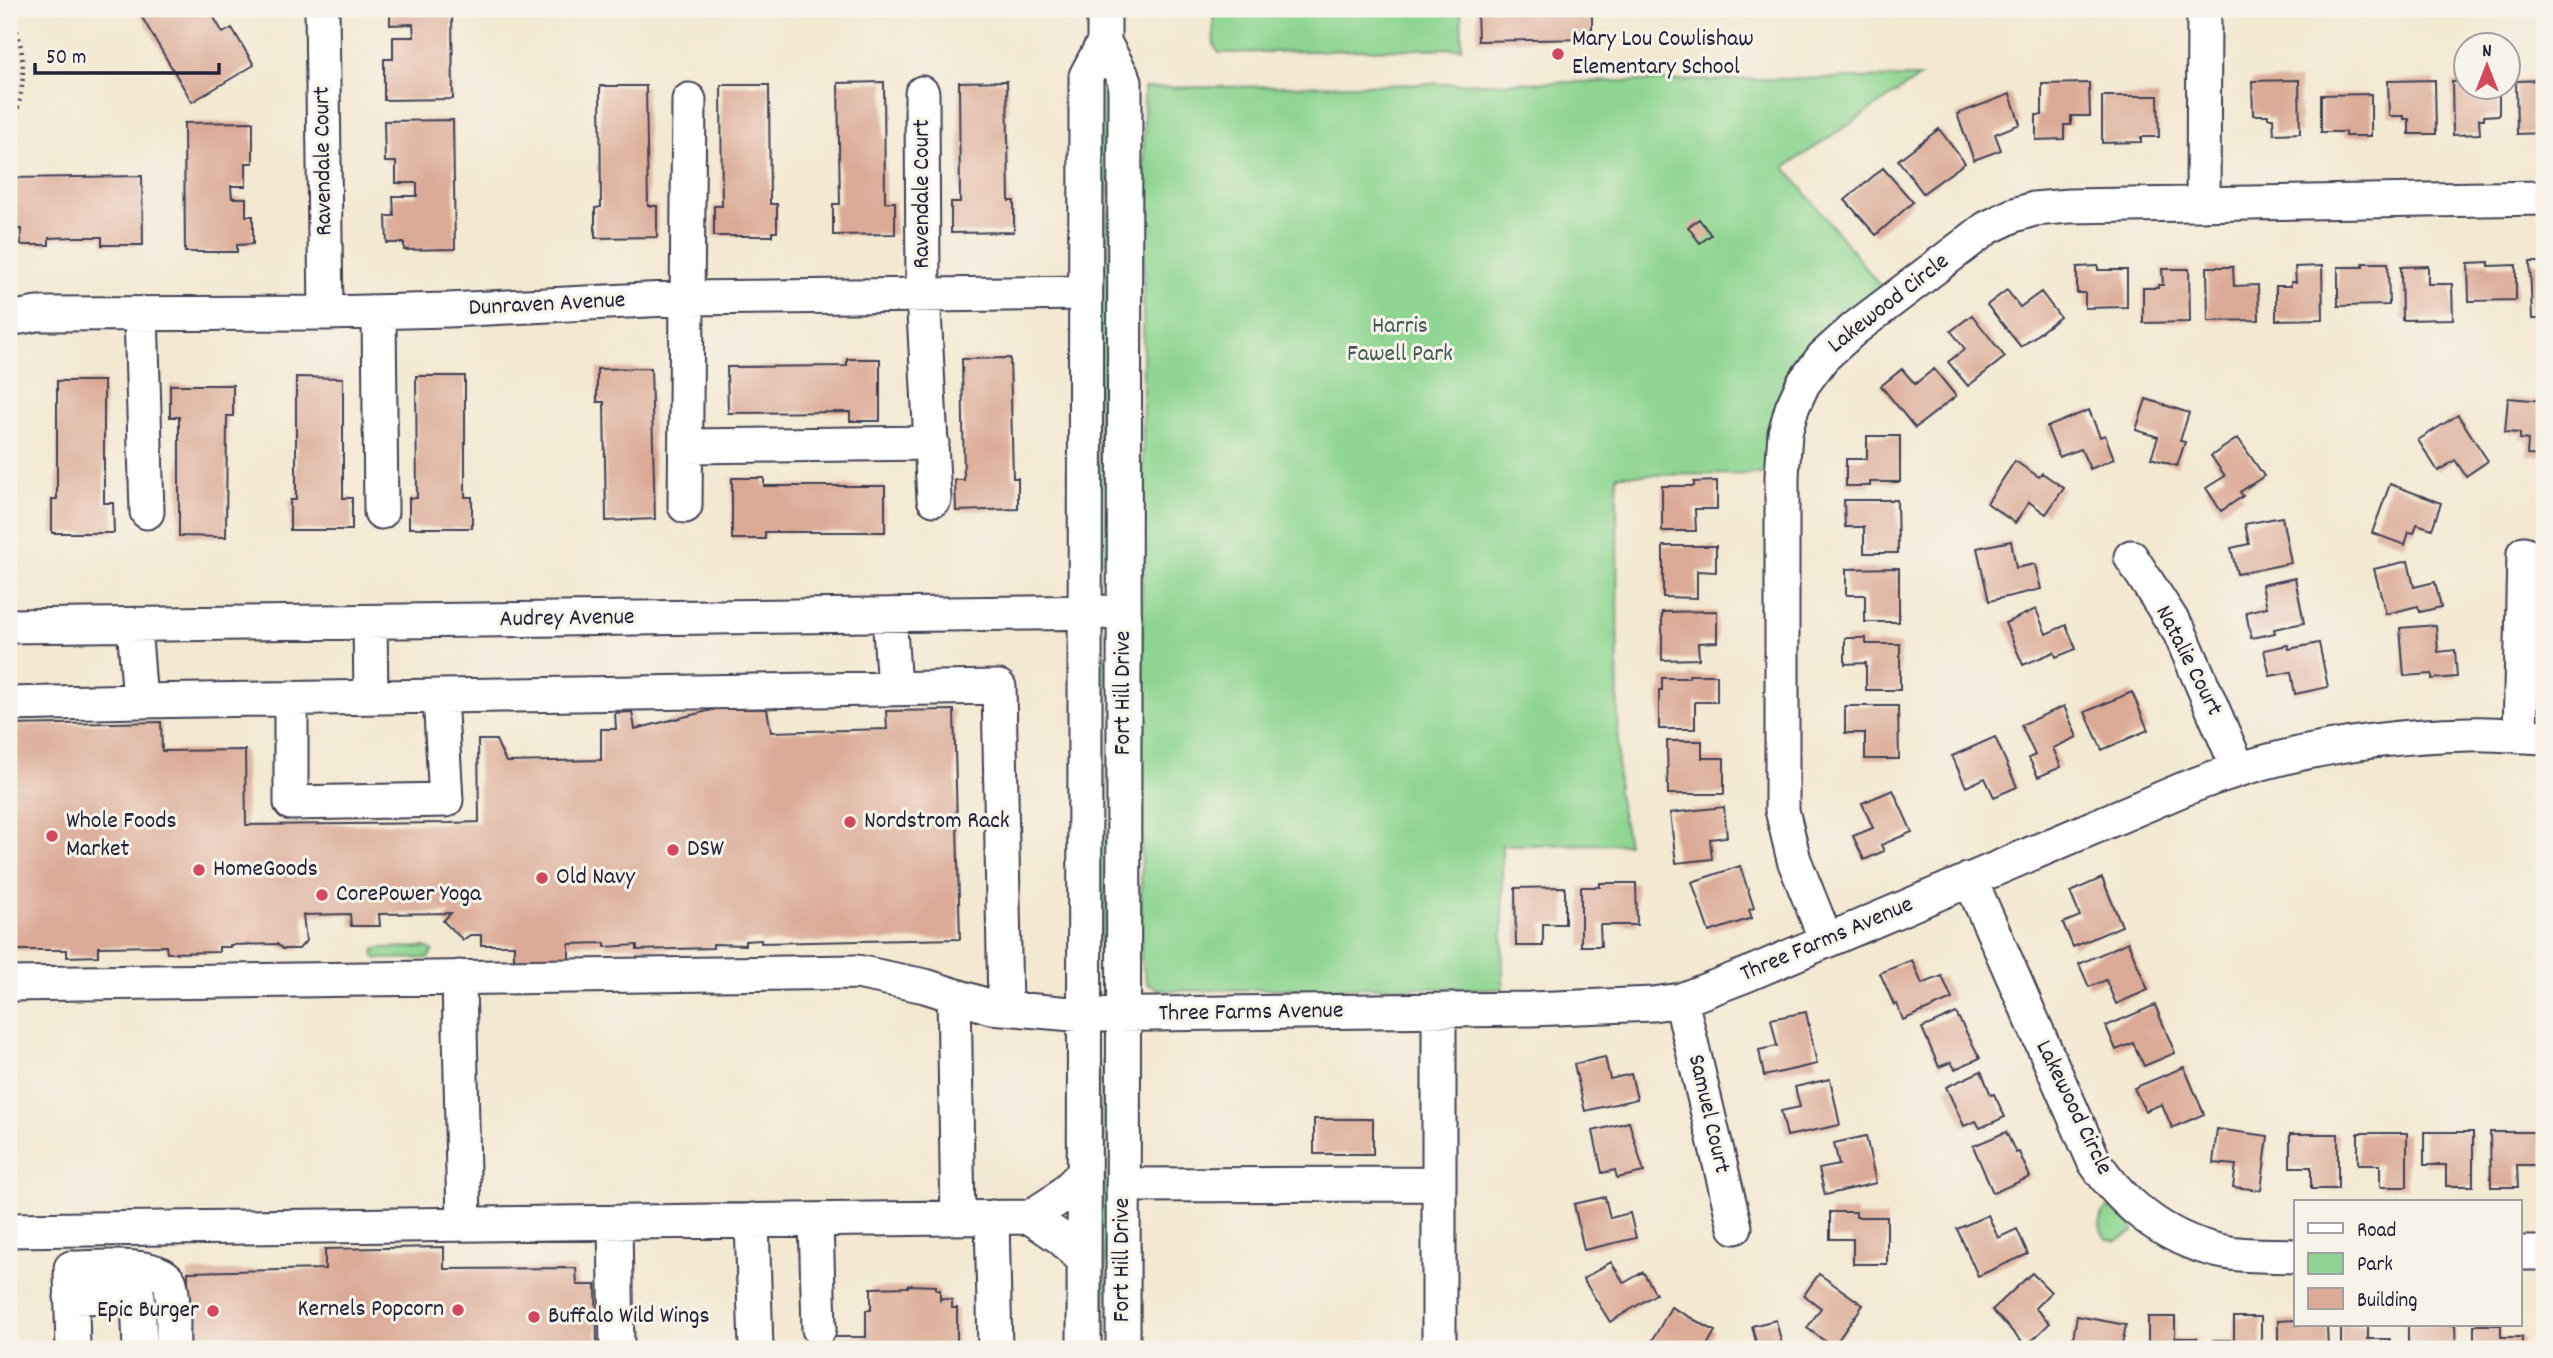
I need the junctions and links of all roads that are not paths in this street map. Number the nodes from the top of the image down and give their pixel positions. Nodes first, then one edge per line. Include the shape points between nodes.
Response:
1 (322, 9) edge
2 (1104, 9) edge
3 (2204, 9) edge
4 (1104, 42) junction
5 (922, 93) dead end
6 (688, 100) dead end
7 (2544, 198) edge
8 (2203, 204) junction
9 (1085, 293) junction
10 (923, 294) junction
11 (687, 298) junction
12 (379, 312) junction
13 (326, 313) junction
14 (141, 314) junction
15 (9, 320) edge
16 (932, 443) junction
17 (687, 446) junction
18 (933, 499) dead end
19 (685, 506) dead end
20 (147, 512) dead end
21 (381, 512) dead end
22 (2524, 553) dead end
23 (2131, 557) dead end
24 (1124, 612) junction
25 (1085, 613) junction
26 (889, 615) junction
27 (370, 622) junction
28 (134, 625) junction
29 (9, 626) edge
30 (894, 688) junction
31 (440, 696) junction
32 (372, 697) junction
33 (291, 698) junction
34 (140, 701) junction
35 (9, 704) edge
36 (2532, 736) edge
37 (2238, 768) junction
38 (1970, 879) junction
39 (1826, 940) junction
40 (459, 977) junction
41 (9, 984) edge
42 (954, 995) junction
43 (1681, 1000) junction
44 (1005, 1008) junction
45 (1439, 1011) junction
46 (1084, 1015) junction
47 (1124, 1015) junction
48 (1084, 1173) junction
49 (1439, 1184) junction
50 (1123, 1185) junction
51 (992, 1217) junction
52 (1030, 1217) junction
53 (958, 1218) junction
54 (752, 1220) junction
55 (816, 1220) junction
56 (615, 1222) junction
57 (464, 1224) junction
58 (1735, 1227) dead end
59 (70, 1229) junction
60 (9, 1230) edge
61 (2522, 1253) edge
62 (2544, 1253) edge
63 (2294, 1256) edge
64 (1084, 1260) junction
65 (71, 1282) junction
66 (818, 1329) dead end
67 (73, 1349) edge
68 (140, 1349) edge
69 (173, 1349) edge
70 (617, 1349) edge
71 (756, 1349) edge
72 (995, 1349) edge
73 (1084, 1349) edge
74 (1123, 1349) edge
75 (1439, 1349) edge

1 - 13 street, Ravendale Court
2 - 4 street, Fort Hill Drive
3 - 8 street
4 - 9 street, Fort Hill Drive via 1086,76
4 - 24 street, Fort Hill Drive via 1125,81
5 - 10 street, Ravendale Court
6 - 11 street
7 - 8 street, Lakewood Circle
8 - 39 street, Lakewood Circle via 2069,206 2014,215 1987,228 1854,328 1822,357 1804,384 1785,432 1782,475 1782,810 1794,860
9 - 10 street, Dunraven Avenue
9 - 25 street, Fort Hill Drive
10 - 11 street, Dunraven Avenue
10 - 16 street, Ravendale Court
11 - 12 street, Dunraven Avenue
11 - 17 street
12 - 13 street, Dunraven Avenue
12 - 21 street
13 - 14 street, Dunraven Avenue
14 - 15 street, Dunraven Avenue via 37,314
14 - 20 street
16 - 17 street
16 - 18 street, Ravendale Court
17 - 19 street
22 - 36 street
23 - 37 street, Natalie Court via 2180,633
24 - 25 street, Audrey Avenue
24 - 47 street, Fort Hill Drive
25 - 26 street, Audrey Avenue
25 - 46 street, Fort Hill Drive
26 - 27 street, Audrey Avenue
26 - 30 street
27 - 28 street, Audrey Avenue
27 - 32 street
28 - 29 street, Audrey Avenue
28 - 34 street
30 - 31 street
30 - 44 street via 999,687
31 - 32 street
31 - 33 street via 446,800 304,803 291,803
32 - 33 street
33 - 34 street
34 - 35 street
36 - 37 street, Three Farms Avenue via 2396,738
37 - 38 street, Three Farms Avenue
38 - 39 street, Three Farms Avenue
38 - 63 street, Lakewood Circle via 2094,1161 2110,1186 2161,1228 2194,1243 2234,1254
39 - 43 street, Three Farms Avenue
40 - 41 street, Three Farms Avenue
40 - 42 street, Three Farms Avenue via 857,972
40 - 57 street
42 - 44 street, Three Farms Avenue
42 - 53 street
43 - 45 street, Three Farms Avenue
43 - 58 street, Samuel Court
44 - 46 street, Three Farms Avenue
45 - 47 street, Three Farms Avenue
45 - 49 street
46 - 47 street, Three Farms Avenue
46 - 48 street, Fort Hill Drive
47 - 50 street, Fort Hill Drive
48 - 52 street via 1058,1199
48 - 64 street, Fort Hill Drive
49 - 50 street
49 - 75 street
50 - 74 street, Fort Hill Drive
51 - 52 street
51 - 53 street
51 - 72 street
52 - 64 street
53 - 55 street
54 - 55 street
54 - 56 street
54 - 71 street
55 - 66 street
56 - 57 street
56 - 70 street
57 - 59 street
59 - 60 street
59 - 65 street
61 - 62 street
64 - 73 street, Fort Hill Drive
65 - 67 street
65 - 68 street via 138,1296
65 - 69 street via 135,1268 163,1274 171,1290

